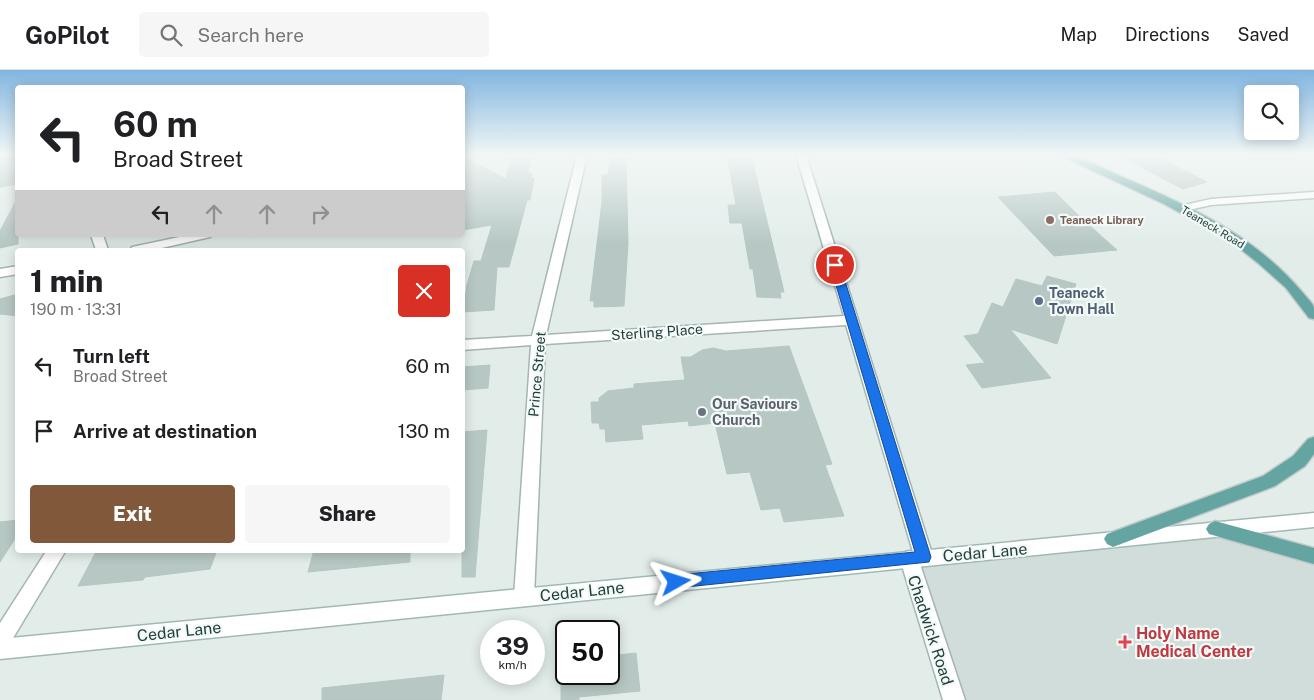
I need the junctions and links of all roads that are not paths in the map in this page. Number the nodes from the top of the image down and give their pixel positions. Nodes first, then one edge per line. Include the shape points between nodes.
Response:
1 (575, 184) edge
2 (810, 184) edge
3 (1131, 184) edge
4 (1314, 195) edge
5 (1184, 208) junction
6 (197, 237) edge
7 (145, 248) edge
8 (15, 270) edge
9 (0, 272) edge
10 (1314, 314) edge
11 (852, 320) junction
12 (538, 340) junction
13 (465, 345) edge
14 (1314, 443) edge
15 (1314, 520) edge
16 (1216, 530) junction
17 (1112, 539) junction
18 (55, 553) edge
19 (1314, 556) edge
20 (916, 558) junction
21 (524, 597) junction
22 (0, 641) edge
23 (0, 649) edge
24 (954, 700) edge

1 - 12 street, Prince Street
2 - 11 street, Chadwick Road
3 - 5 main road, Teaneck Road
4 - 5 street via 1206,203
5 - 10 main road, Teaneck Road via 1260,257 1290,285
6 - 7 street
8 - 9 street
11 - 12 street, Sterling Place
11 - 20 street, Chadwick Road
12 - 13 street, Sterling Place
12 - 21 street, Prince Street
14 - 17 main road via 1299,461 1269,481
15 - 16 street, Cedar Lane
16 - 17 street, Cedar Lane
16 - 19 main road
17 - 20 street, Cedar Lane
18 - 22 street
20 - 21 street, Cedar Lane
20 - 24 street, Chadwick Road
21 - 23 street, Cedar Lane

